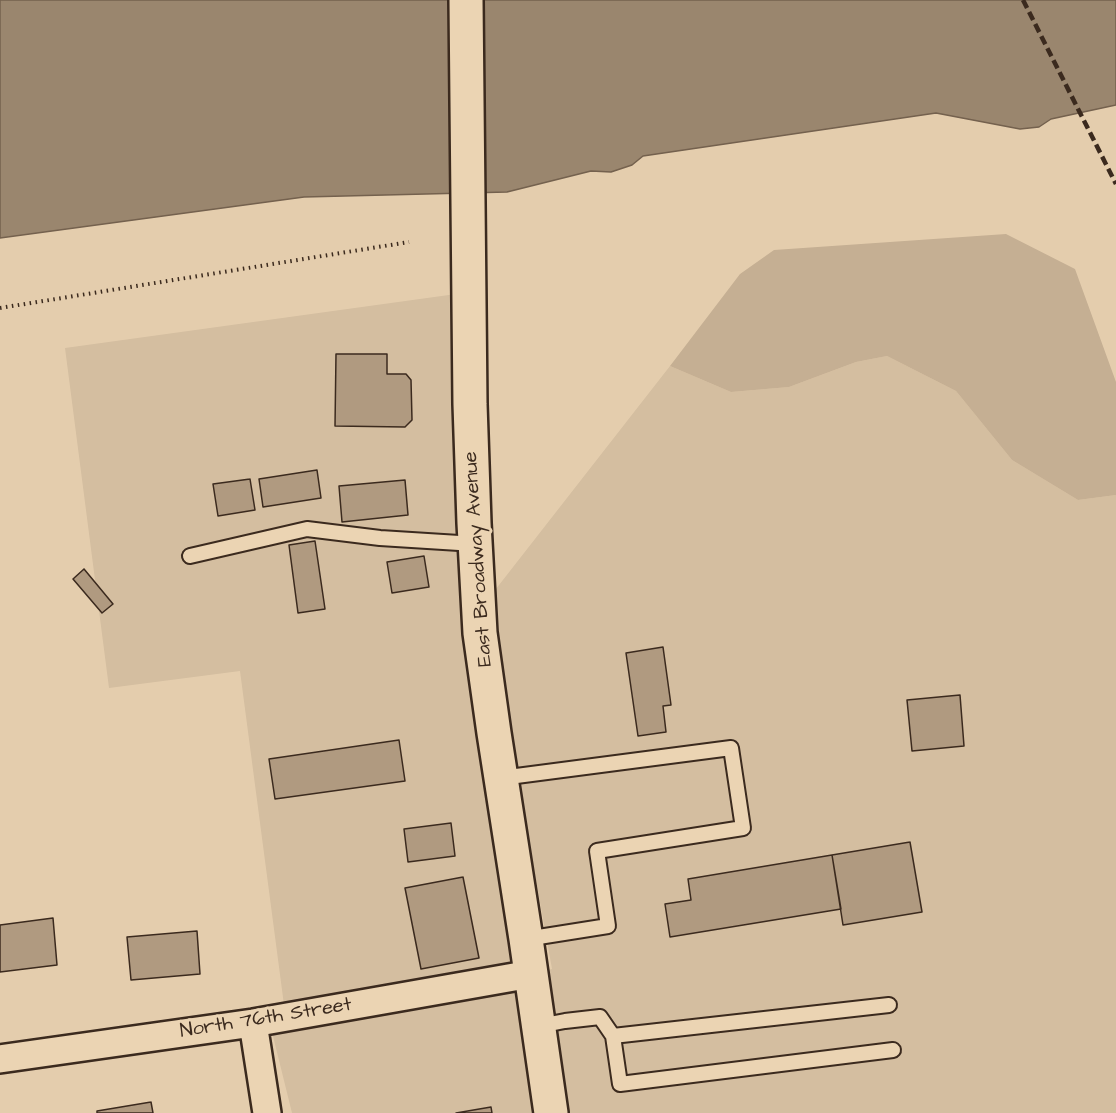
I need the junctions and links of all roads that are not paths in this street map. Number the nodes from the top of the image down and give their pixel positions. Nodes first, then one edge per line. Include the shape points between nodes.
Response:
1 (466, 0) edge
2 (475, 544) junction
3 (190, 556) dead end
4 (501, 778) junction
5 (526, 939) junction
6 (531, 974) junction
7 (889, 1005) dead end
8 (253, 1023) junction
9 (539, 1026) junction
10 (613, 1036) junction
11 (894, 1050) dead end
12 (0, 1059) edge
13 (267, 1113) edge
14 (551, 1113) edge

1 - 2 main road, East Broadway Avenue
2 - 3 lane via 307,529
2 - 4 main road, East Broadway Avenue via 480,633
4 - 5 main road, East Broadway Avenue
4 - 5 lane via 731,748 743,828 597,851 608,926
5 - 6 main road, East Broadway Avenue
6 - 8 street, North 76th Street
6 - 9 main road, East Broadway Avenue
7 - 10 lane
8 - 12 street, North 76th Street
8 - 13 street
9 - 10 lane via 600,1017
9 - 14 main road, East Broadway Avenue
10 - 11 lane via 620,1084

